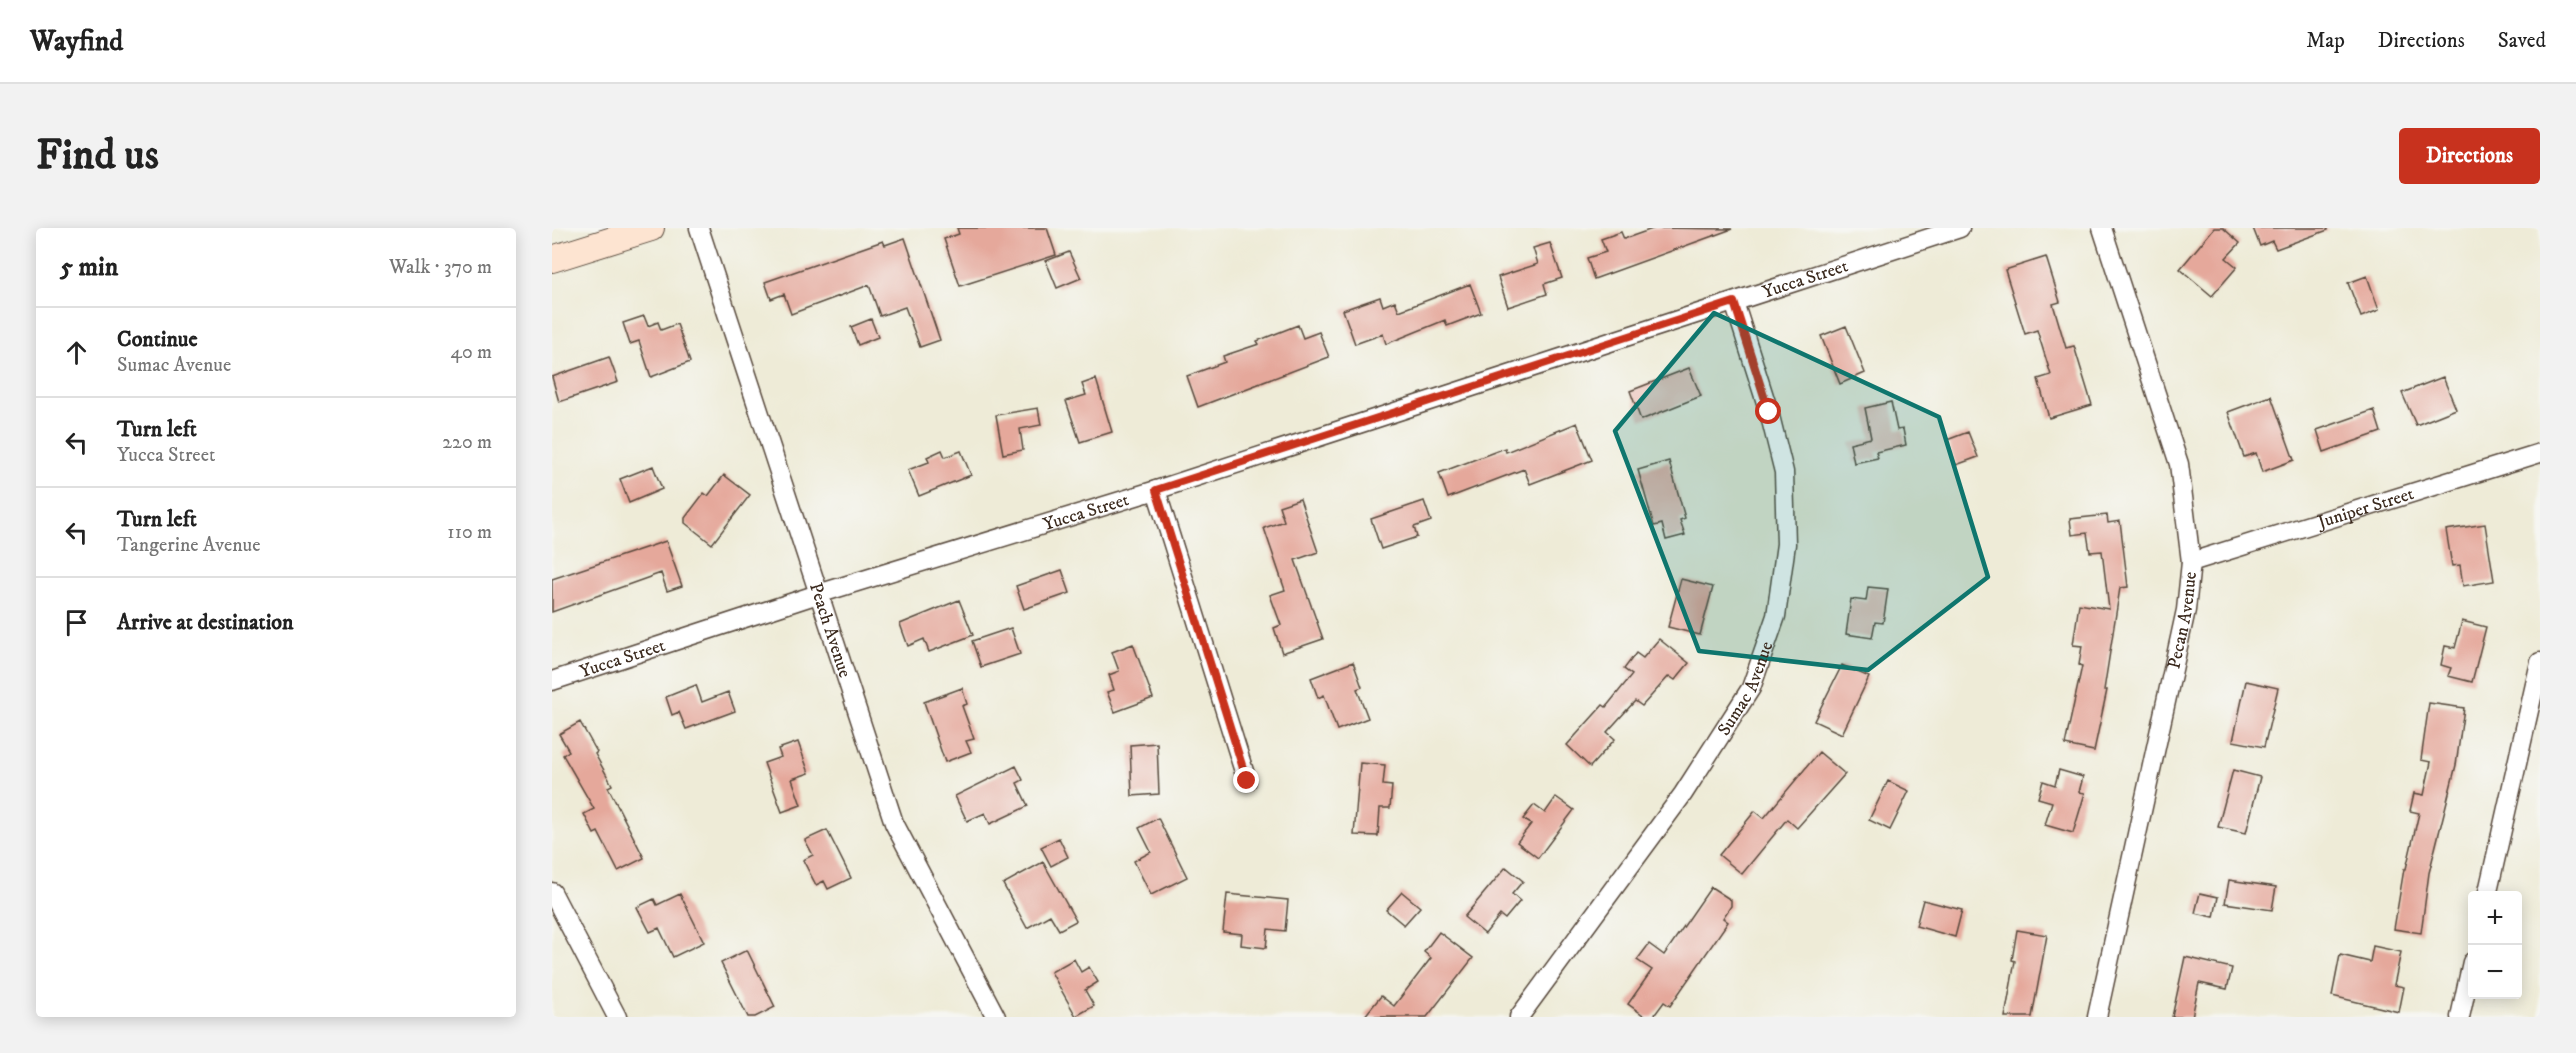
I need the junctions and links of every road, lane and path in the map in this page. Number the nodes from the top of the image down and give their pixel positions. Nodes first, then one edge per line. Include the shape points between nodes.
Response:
1 (651, 228) edge
2 (699, 228) edge
3 (1960, 228) edge
4 (2102, 228) edge
5 (552, 259) edge
6 (1734, 302) junction
7 (2540, 453) edge
8 (1156, 490) junction
9 (2191, 562) junction
10 (818, 594) junction
11 (2540, 662) edge
12 (552, 681) edge
13 (1247, 781) dead end
14 (2488, 891) edge
15 (552, 892) edge
16 (2468, 980) edge
17 (615, 1013) edge
18 (596, 1017) edge
19 (996, 1017) edge
20 (1519, 1017) edge
21 (2097, 1017) edge
22 (2460, 1017) edge

1 - 5 main road
2 - 10 street, Peach Avenue
3 - 6 street, Yucca Street
4 - 9 street, Pecan Avenue via 2179,464
6 - 8 street, Yucca Street
6 - 20 street, Sumac Avenue via 1784,472 1786,544 1776,616 1752,688 1683,794
7 - 9 street, Juniper Street
8 - 10 street, Yucca Street
8 - 13 street
9 - 21 street, Pecan Avenue via 2186,610
10 - 12 street, Yucca Street
10 - 19 street, Peach Avenue via 894,823
11 - 14 street
15 - 17 street
16 - 22 street
17 - 18 street

